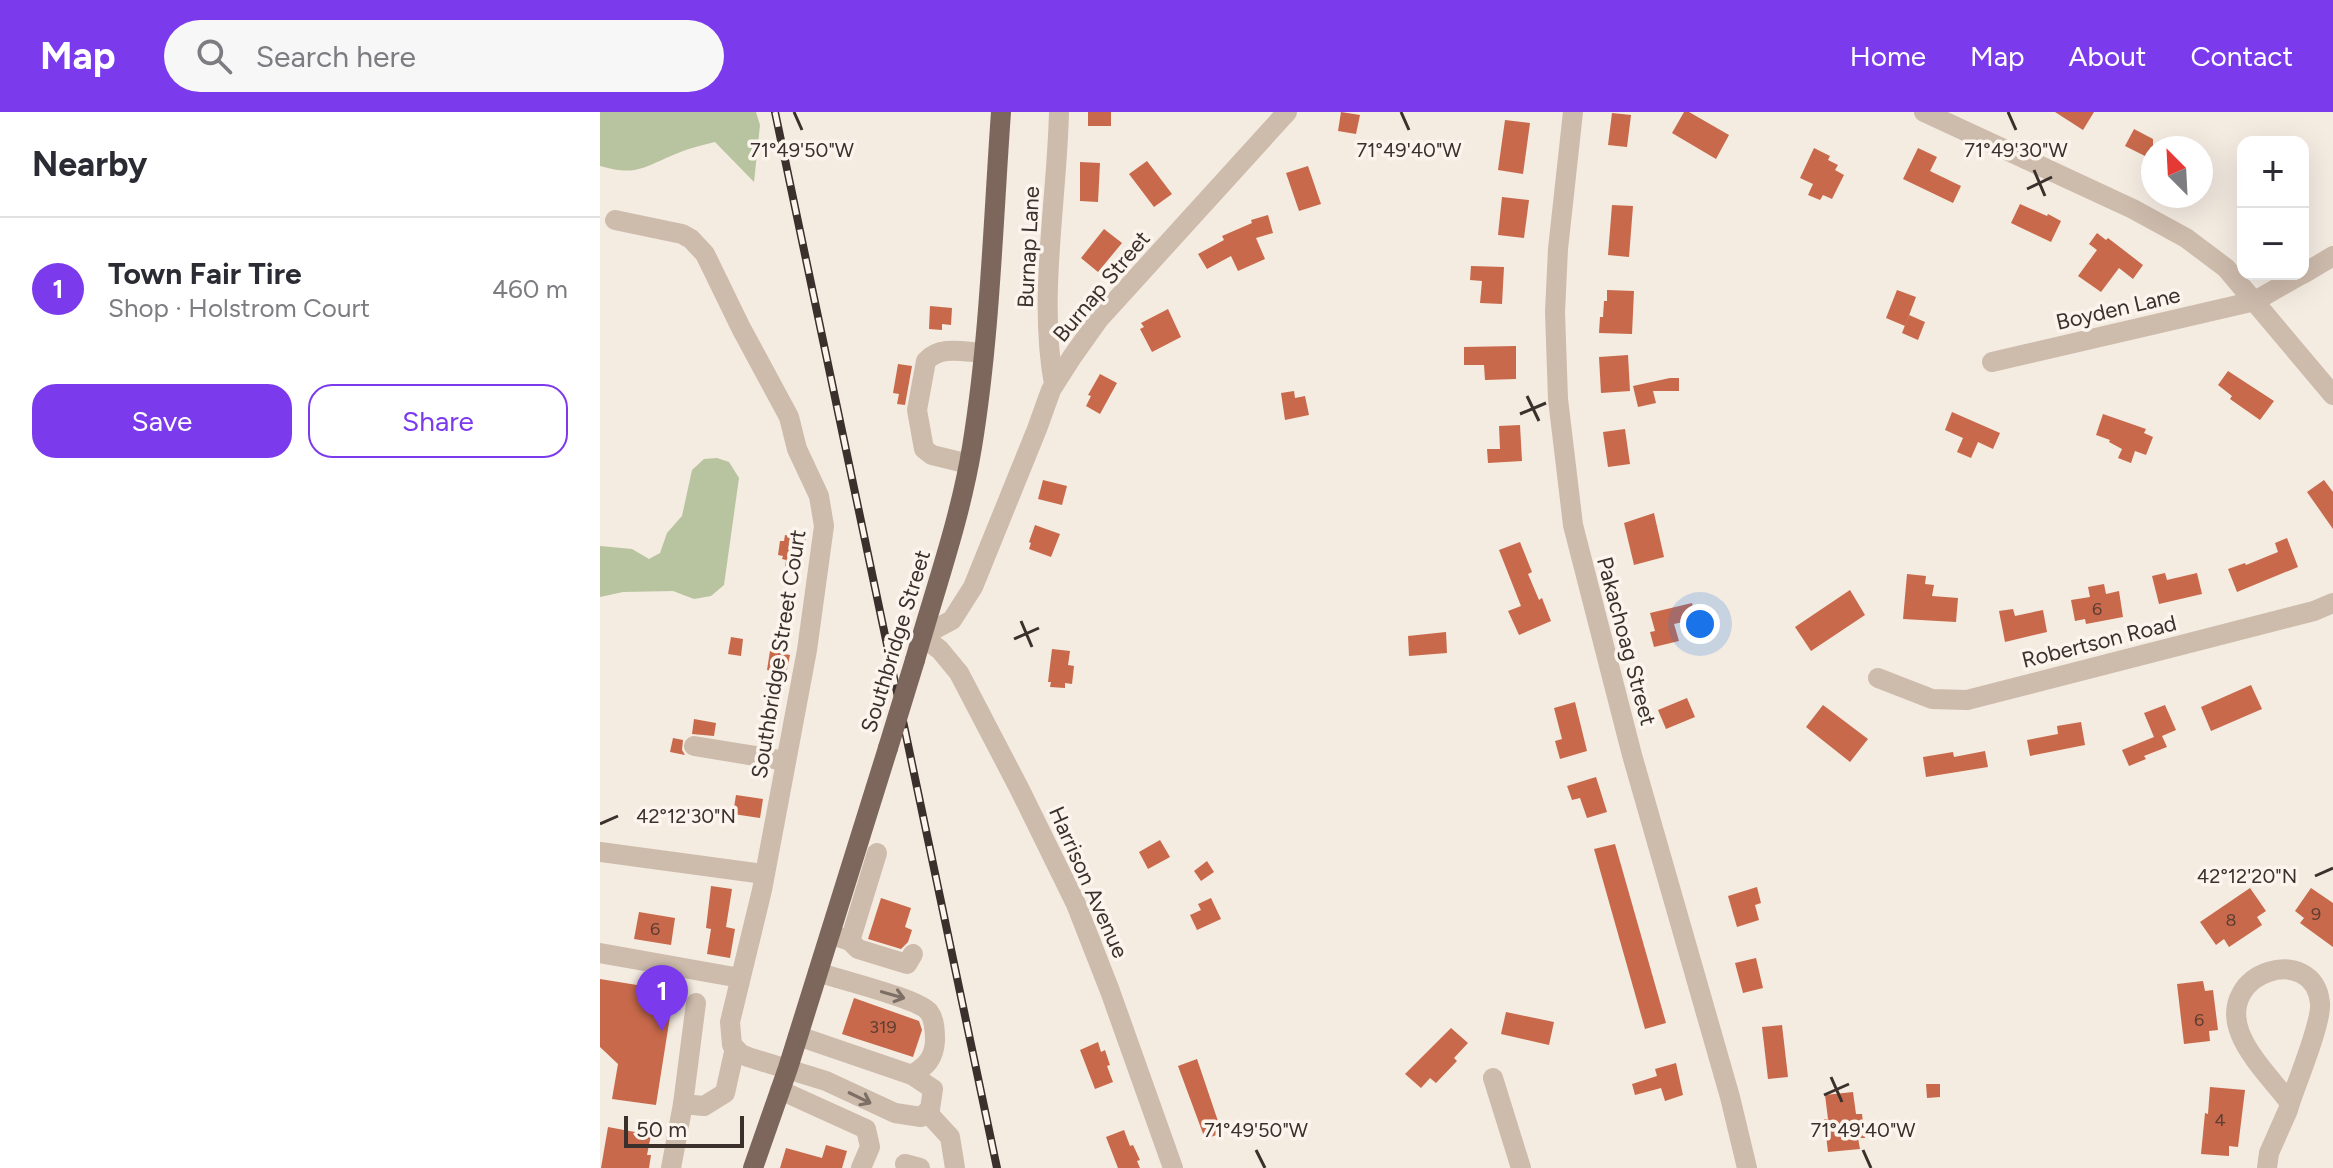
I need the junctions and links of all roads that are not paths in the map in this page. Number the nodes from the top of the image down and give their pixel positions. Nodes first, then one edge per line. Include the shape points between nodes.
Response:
1 (1001, 112) edge
2 (1059, 112) edge
3 (1287, 112) edge
4 (1573, 112) edge
5 (1924, 112) edge
6 (615, 220) dead end
7 (2333, 256) edge
8 (2309, 270) edge
9 (2292, 280) edge
10 (2255, 301) junction
11 (984, 353) junction
12 (1992, 362) dead end
13 (1054, 384) junction
14 (2333, 395) edge
15 (969, 464) junction
16 (2333, 603) edge
17 (922, 636) junction
18 (1878, 678) dead end
19 (694, 746) dead end
20 (786, 761) junction
21 (600, 852) edge
22 (877, 853) dead end
23 (764, 874) junction
24 (830, 934) junction
25 (850, 941) junction
26 (600, 953) edge
27 (913, 954) dead end
28 (818, 972) junction
29 (740, 978) junction
30 (696, 1003) dead end
31 (798, 1036) junction
32 (735, 1048) junction
33 (788, 1068) junction
34 (912, 1075) junction
35 (1493, 1078) dead end
36 (780, 1090) junction
37 (2290, 1103) junction
38 (683, 1104) junction
39 (927, 1112) junction
40 (671, 1168) edge
41 (753, 1168) edge
42 (861, 1168) edge
43 (956, 1168) edge
44 (1173, 1168) edge
45 (1521, 1168) edge
46 (1747, 1168) edge
47 (2267, 1168) edge

1 - 11 main road, Southbridge Street
2 - 13 street, Burnap Lane via 1048,302
3 - 13 street, Burnap Street via 1099,319
4 - 46 street, Pakachoag Street via 1555,312 1560,423 1573,525
5 - 10 street via 2159,222 2210,254
6 - 20 street, Southbridge Street Court via 682,234 699,246 789,417 819,496 824,526
7 - 8 street, Boyden Lane
9 - 10 street, Boyden Lane
10 - 12 street, Boyden Lane
10 - 14 street
11 - 15 main road, Southbridge Street
11 - 15 street via 942,350 930,356 917,410 924,449
13 - 17 street, Burnap Street via 973,587 952,620
15 - 17 main road, Southbridge Street
16 - 18 street, Robertson Road via 1967,700 1932,699
17 - 24 main road, Southbridge Street, bridge
17 - 44 street, Harrison Avenue via 959,673 1066,882
19 - 20 street
20 - 23 street, Southbridge Street Court
21 - 23 street
22 - 25 street
23 - 29 street, Southbridge Street Court
24 - 25 street
24 - 28 main road, Southbridge Street
25 - 27 street via 896,962 907,964
26 - 29 street
28 - 31 main road, Southbridge Street
28 -> 34 street via 901,997 931,1014 935,1048 930,1063
29 - 32 street, Southbridge Street Court via 730,1022
30 - 38 street
31 - 33 main road, Southbridge Street
31 - 34 street
32 - 33 street
32 - 38 street, Southbridge Street Court via 725,1093 704,1106
33 - 36 main road, Southbridge Street
33 -> 39 street via 895,1113 921,1117
34 - 39 street via 933,1089
35 - 45 street
36 - 41 main road, Southbridge Street
36 - 42 street via 866,1129 870,1147
37 - 37 street via 2320,1002 2304,976 2277,969 2248,984 2236,1018 2244,1041
37 - 47 street
38 - 40 street
39 - 43 street via 950,1137

